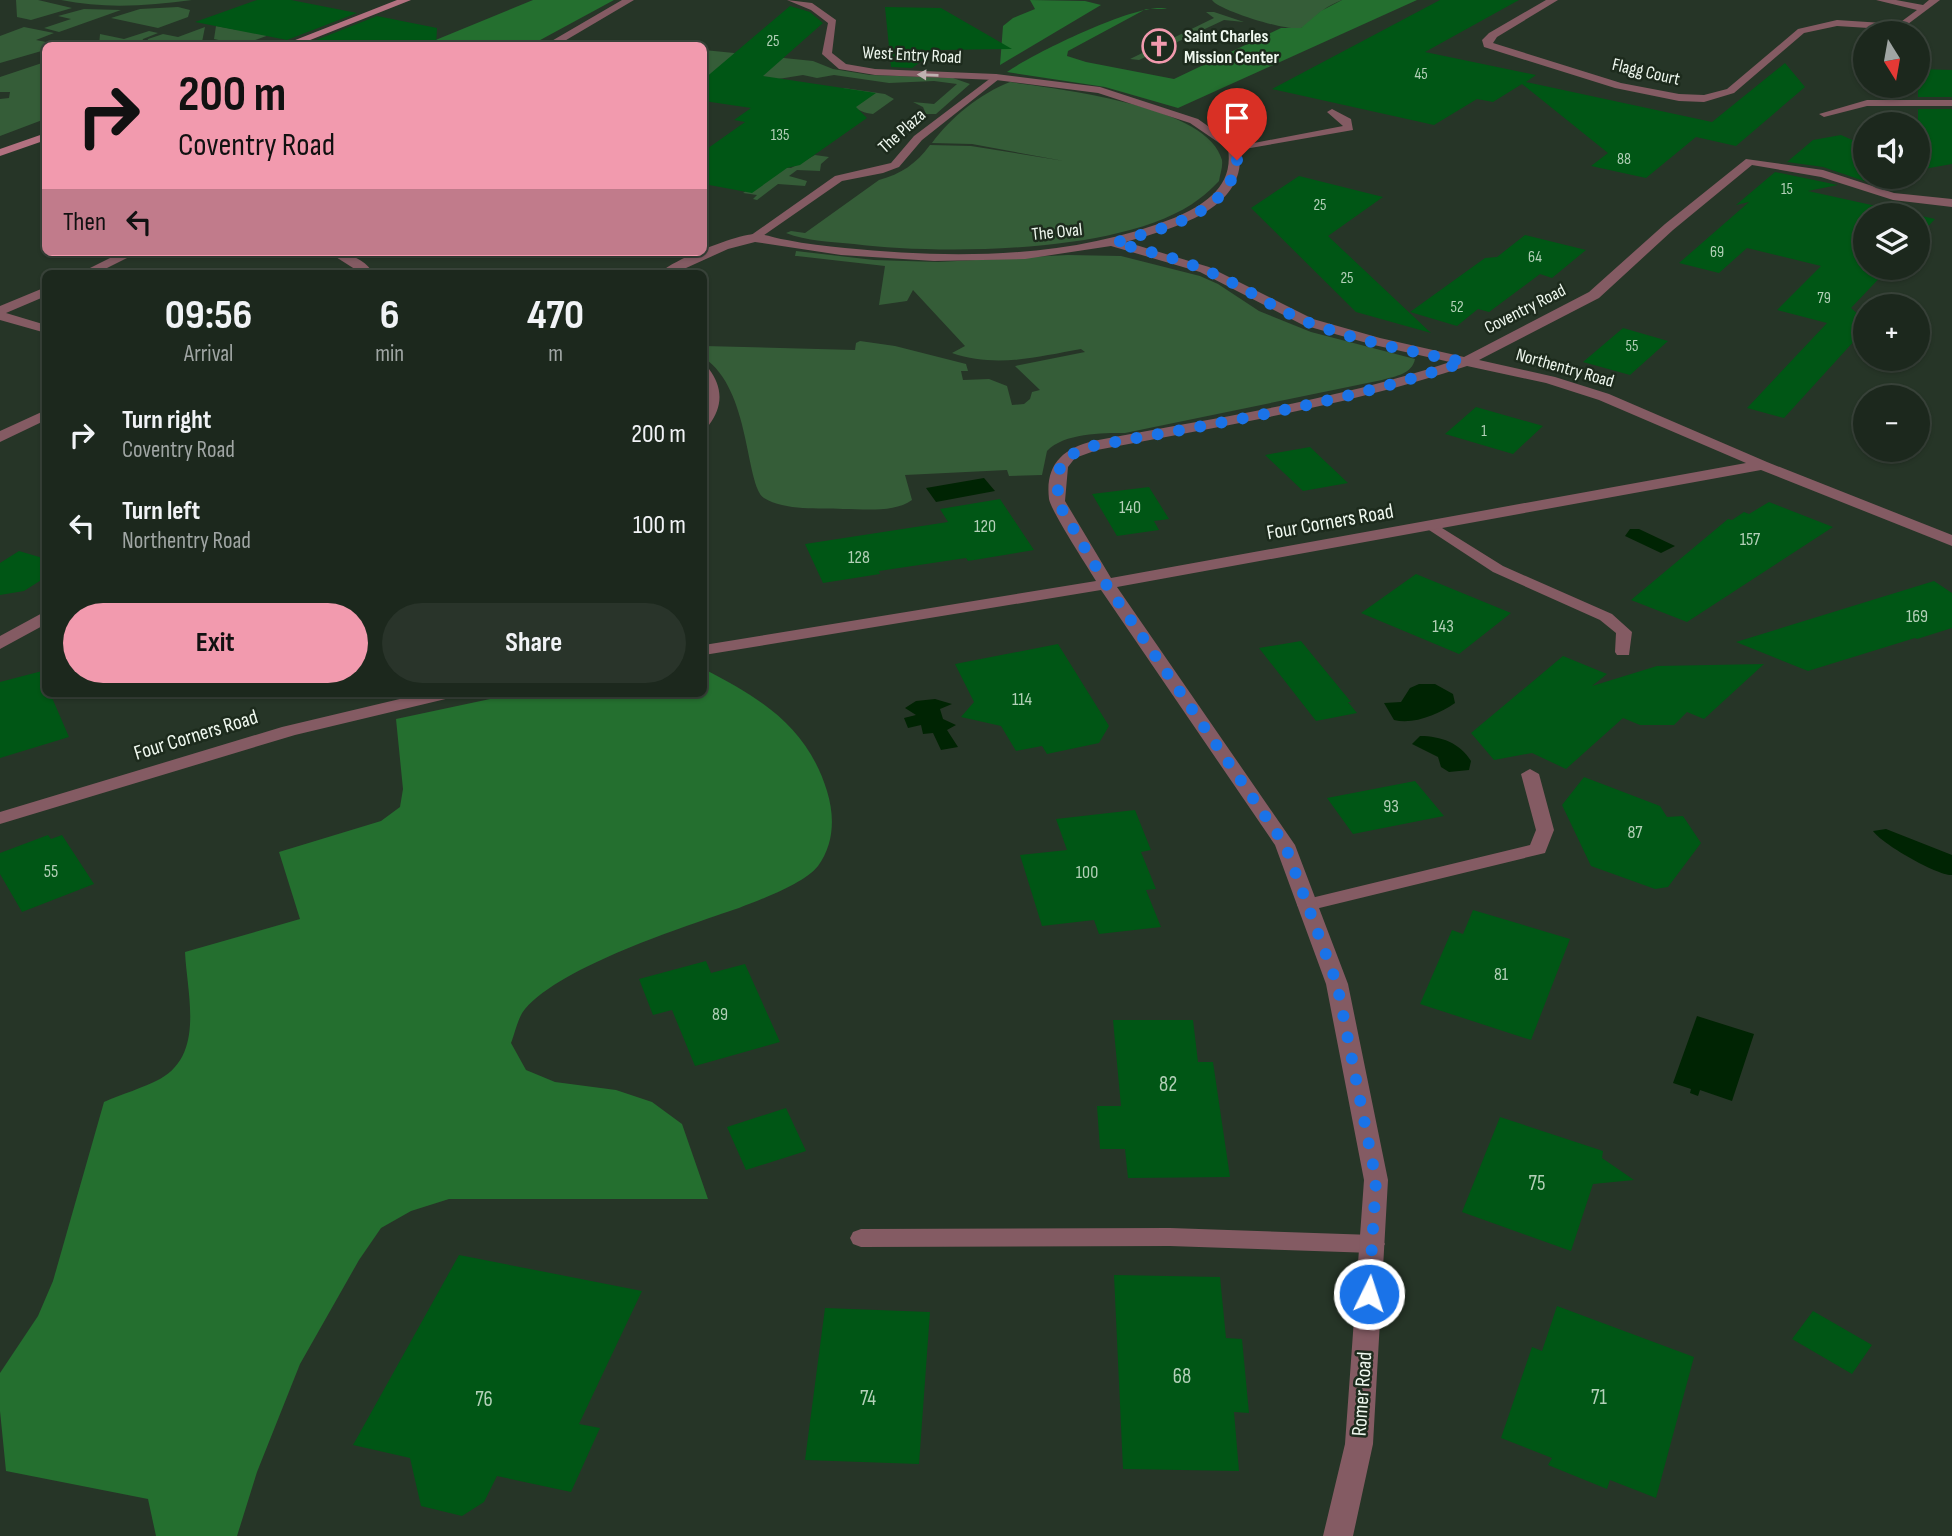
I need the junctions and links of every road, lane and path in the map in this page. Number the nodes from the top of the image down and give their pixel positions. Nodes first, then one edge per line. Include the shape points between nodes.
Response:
1 (406, 0) edge
2 (629, 0) edge
3 (792, 0) edge
4 (1553, 0) edge
5 (1881, 0) edge
6 (1935, 0) edge
7 (1924, 8) junction
8 (296, 42) edge
9 (555, 42) edge
10 (996, 77) junction
11 (1952, 103) edge
12 (1332, 112) dead end
13 (1824, 114) dead end
14 (42, 137) edge
15 (1233, 148) junction
16 (0, 153) edge
17 (1952, 203) edge
18 (752, 238) junction
19 (1115, 243) junction
20 (707, 254) edge
21 (124, 256) edge
22 (340, 256) edge
23 (703, 256) edge
24 (93, 270) edge
25 (362, 270) edge
26 (672, 270) edge
27 (42, 293) edge
28 (0, 314) edge
29 (42, 328) edge
30 (1464, 362) junction
31 (707, 375) edge
32 (42, 417) edge
33 (707, 418) edge
34 (0, 438) edge
35 (1070, 455) joint
36 (1762, 465) junction
37 (1434, 527) junction
38 (1952, 541) edge
39 (1106, 584) junction
40 (42, 619) edge
41 (0, 645) edge
42 (707, 650) edge
43 (1623, 652) dead end
44 (431, 697) edge
45 (1530, 774) dead end
46 (0, 818) edge
47 (1307, 905) junction
48 (861, 1238) dead end
49 (1373, 1244) junction
50 (1338, 1536) edge

1 - 8 main road
2 - 9 street
10 -> 3 street, West Entry Road via 843,67 827,54 833,22 825,13
4 - 7 street, Flagg Court via 1493,35 1486,40 1488,45 1680,99 1725,95 1810,27 1850,22 1900,27
5 - 7 street
6 - 7 street
10 - 15 street via 1128,97 1194,121
10 - 18 lane, The Plaza via 918,138 895,165 839,178
11 - 13 street via 1867,103
12 - 15 lane via 1347,121 1349,128
14 - 16 main road
15 - 19 street, The Oval via 1236,167 1222,195 1206,208
17 - 30 street, Coventry Road via 1902,198 1823,174 1750,161 1594,295
18 - 19 street, The Oval via 912,257
18 - 20 street
19 - 30 street, Northentry Road via 1183,261 1318,326 1388,347
21 - 24 street
22 - 25 lane
23 - 26 street
27 - 28 street
28 - 29 street
30 - 35 street, Coventry Road via 1335,399 1093,446
30 - 36 street, Northentry Road via 1552,381 1633,409
31 - 33 street via 713,396
32 - 34 street
35 - 39 street, Romer Road via 1060,466 1057,501
36 - 37 street, Four Corners Road
36 - 38 street
37 - 39 street, Four Corners Road
37 - 43 lane via 1498,569 1606,617 1624,632
39 - 42 street, Four Corners Road
39 - 47 street, Romer Road via 1285,845
40 - 41 street
44 - 46 street, Four Corners Road via 289,731
45 - 47 lane via 1545,830 1538,849
47 - 49 street, Romer Road via 1337,984 1374,1167
48 - 49 lane via 1170,1237
49 - 50 street, Romer Road via 1359,1444

